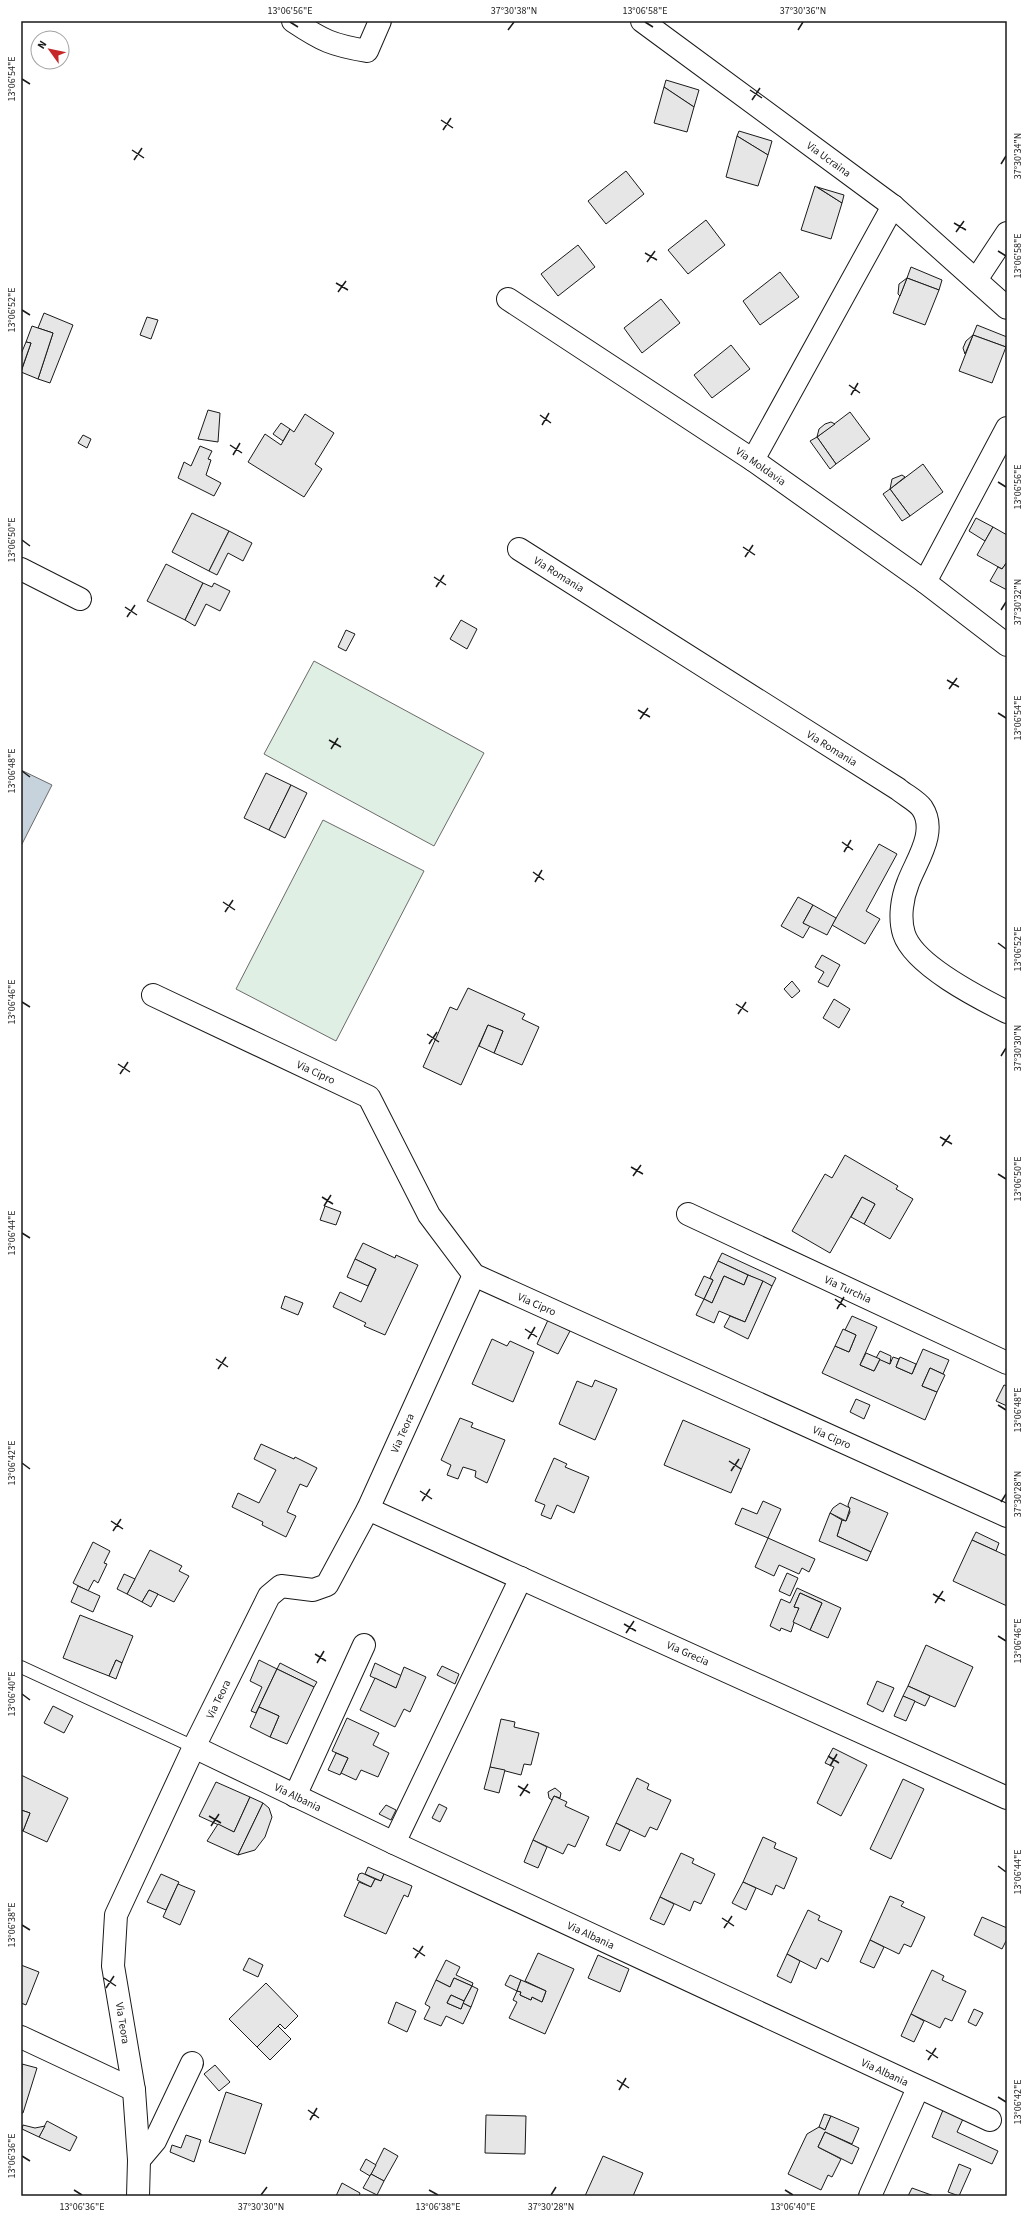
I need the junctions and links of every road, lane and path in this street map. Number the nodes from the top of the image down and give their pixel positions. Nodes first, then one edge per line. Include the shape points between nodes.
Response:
1 (293, 21) edge
2 (380, 21) edge
3 (642, 21) edge
4 (893, 206) junction
5 (1007, 233) edge
6 (976, 280) junction
7 (508, 299) dead end
8 (1007, 308) edge
9 (1007, 428) edge
10 (753, 460) junction
11 (519, 549) dead end
12 (21, 569) edge
13 (925, 582) junction
14 (80, 599) dead end
15 (1007, 646) edge
16 (153, 995) dead end
17 (1007, 1012) edge
18 (688, 1214) dead end
19 (474, 1275) junction
20 (1007, 1363) edge
21 (368, 1509) junction
22 (1007, 1516) edge
23 (521, 1578) junction
24 (364, 1645) dead end
25 (21, 1667) edge
26 (194, 1747) junction
27 (295, 1796) junction
28 (1007, 1798) edge
29 (394, 1843) junction
30 (21, 2037) edge
31 (192, 2063) dead end
32 (918, 2088) junction
33 (134, 2090) junction
34 (990, 2120) dead end
35 (139, 2160) junction
36 (138, 2196) edge
37 (870, 2196) edge

1 - 2 street via 320,39 338,46 367,51
3 - 4 street, Via Ucraina
4 - 6 street, Via Ucraina
4 - 10 street
5 - 6 street
6 - 8 street, Via Ucraina
7 - 10 street, Via Moldavia
9 - 13 street
10 - 13 street, Via Moldavia
11 - 17 street, Via Romania via 892,785 922,808 928,827 924,845 907,884 901,912 904,934 914,950 933,969
12 - 14 street
13 - 15 street, Via Moldavia
16 - 19 street, Via Cipro via 369,1097 429,1215
18 - 20 street, Via Turchia
19 - 21 street, Via Teora
19 - 22 street, Via Cipro
21 - 23 street, Via Grecia
21 - 26 street, Via Teora via 327,1585 313,1590 282,1586 269,1596
23 - 28 street, Via Grecia
23 - 29 street
24 - 27 street
25 - 26 lane
26 - 27 street, Via Albania
26 - 33 street, Via Teora via 116,1915 113,1966
27 - 29 street, Via Albania
29 - 32 street, Via Albania
30 - 33 street
31 - 35 street via 155,2141
32 - 34 street, Via Albania
32 - 37 street
33 - 35 street, Via Teora
35 - 36 street, Via Teora

